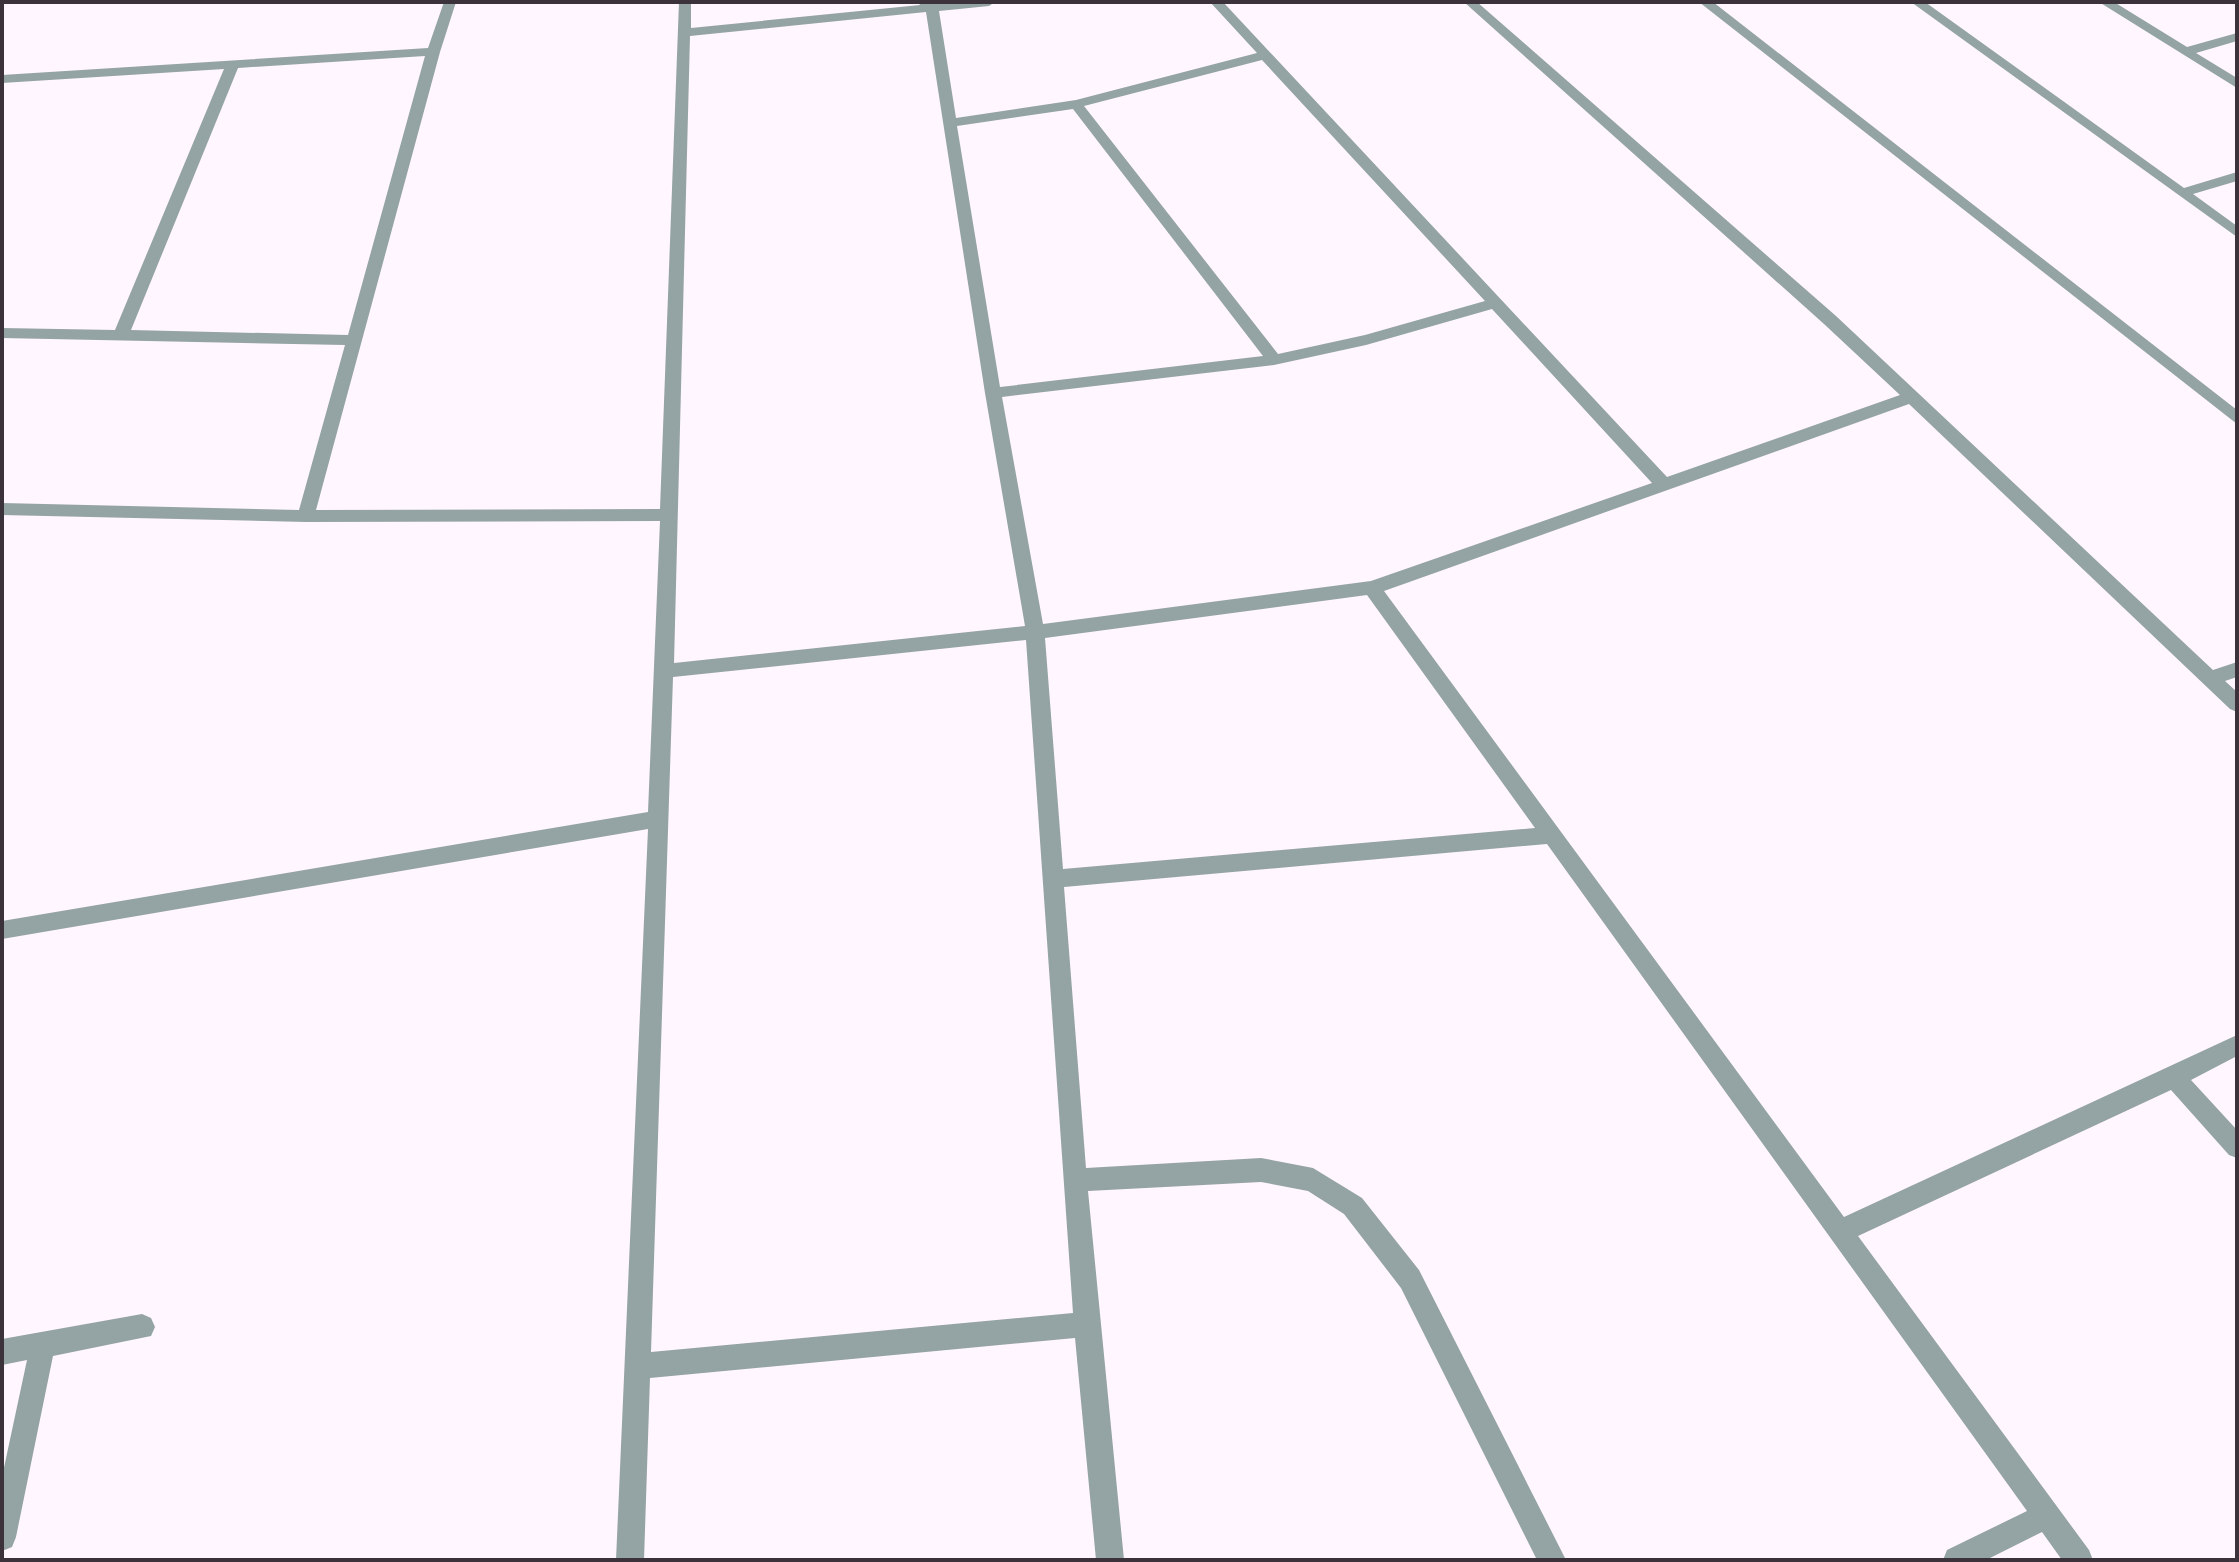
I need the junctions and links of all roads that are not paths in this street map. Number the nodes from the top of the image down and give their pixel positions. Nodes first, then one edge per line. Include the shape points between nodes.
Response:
1 (450, 2) edge
2 (685, 2) edge
3 (989, 2) edge
4 (1216, 2) edge
5 (1470, 2) edge
6 (1705, 2) edge
7 (1917, 2) edge
8 (2105, 2) edge
9 (928, 5) edge
10 (684, 33) junction
11 (2237, 37) edge
12 (433, 52) junction
13 (2185, 52) junction
14 (1266, 55) junction
15 (233, 64) junction
16 (2, 79) edge
17 (2237, 84) edge
18 (1076, 104) junction
19 (951, 123) junction
20 (2237, 176) edge
21 (2182, 193) junction
22 (2237, 233) edge
23 (1496, 303) junction
24 (2, 333) edge
25 (121, 335) junction
26 (354, 340) junction
27 (1274, 360) junction
28 (993, 393) junction
29 (1912, 397) junction
30 (2233, 411) edge
31 (1664, 485) junction
32 (2, 509) edge
33 (669, 515) junction
34 (306, 516) junction
35 (1372, 588) junction
36 (1035, 632) junction
37 (2237, 669) edge
38 (664, 671) junction
39 (2211, 679) junction
40 (2237, 704) edge
41 (658, 819) junction
42 (1553, 835) junction
43 (1053, 879) junction
44 (2, 930) edge
45 (2237, 1045) edge
46 (2174, 1077) junction
47 (2237, 1147) edge
48 (1076, 1180) junction
49 (1842, 1231) junction
50 (1086, 1324) junction
51 (142, 1327) dead end
52 (40, 1345) junction
53 (2, 1352) edge
54 (638, 1366) junction
55 (2047, 1516) junction
56 (2, 1537) edge
57 (630, 1560) edge
58 (1110, 1560) edge
59 (1552, 1560) edge
60 (1957, 1560) edge
61 (2079, 1560) edge

1 - 12 street
2 - 10 street
3 - 9 street
4 - 14 street
5 - 29 street
6 - 30 street
7 - 21 street
8 - 13 street
9 - 10 street
9 - 19 street
10 - 33 street
11 - 13 street
12 - 15 street
12 - 26 street
13 - 17 street
14 - 18 street
14 - 23 street
15 - 16 street
15 - 25 street
18 - 19 street
18 - 27 street
19 - 28 street
20 - 21 street
21 - 22 street
23 - 27 street
23 - 31 street
24 - 25 street
25 - 26 street
26 - 34 street
27 - 28 street
28 - 36 street
29 - 31 street
29 - 39 street
31 - 35 street
32 - 34 street
33 - 34 street
33 - 38 street
35 - 36 street
35 - 42 street
36 - 38 street
36 - 43 street
37 - 39 street
38 - 41 street
39 - 40 street
41 - 44 street
41 - 54 street
42 - 43 street
42 - 49 street
43 - 48 street
45 - 46 street
46 - 47 street
46 - 49 street
48 - 50 street
48 - 59 street via 1261,1170 1313,1180 1353,1206 1410,1279
49 - 55 street
50 - 54 street
50 - 58 street
51 - 52 street
52 - 53 street
52 - 56 street
54 - 57 street
55 - 60 street
55 - 61 street

